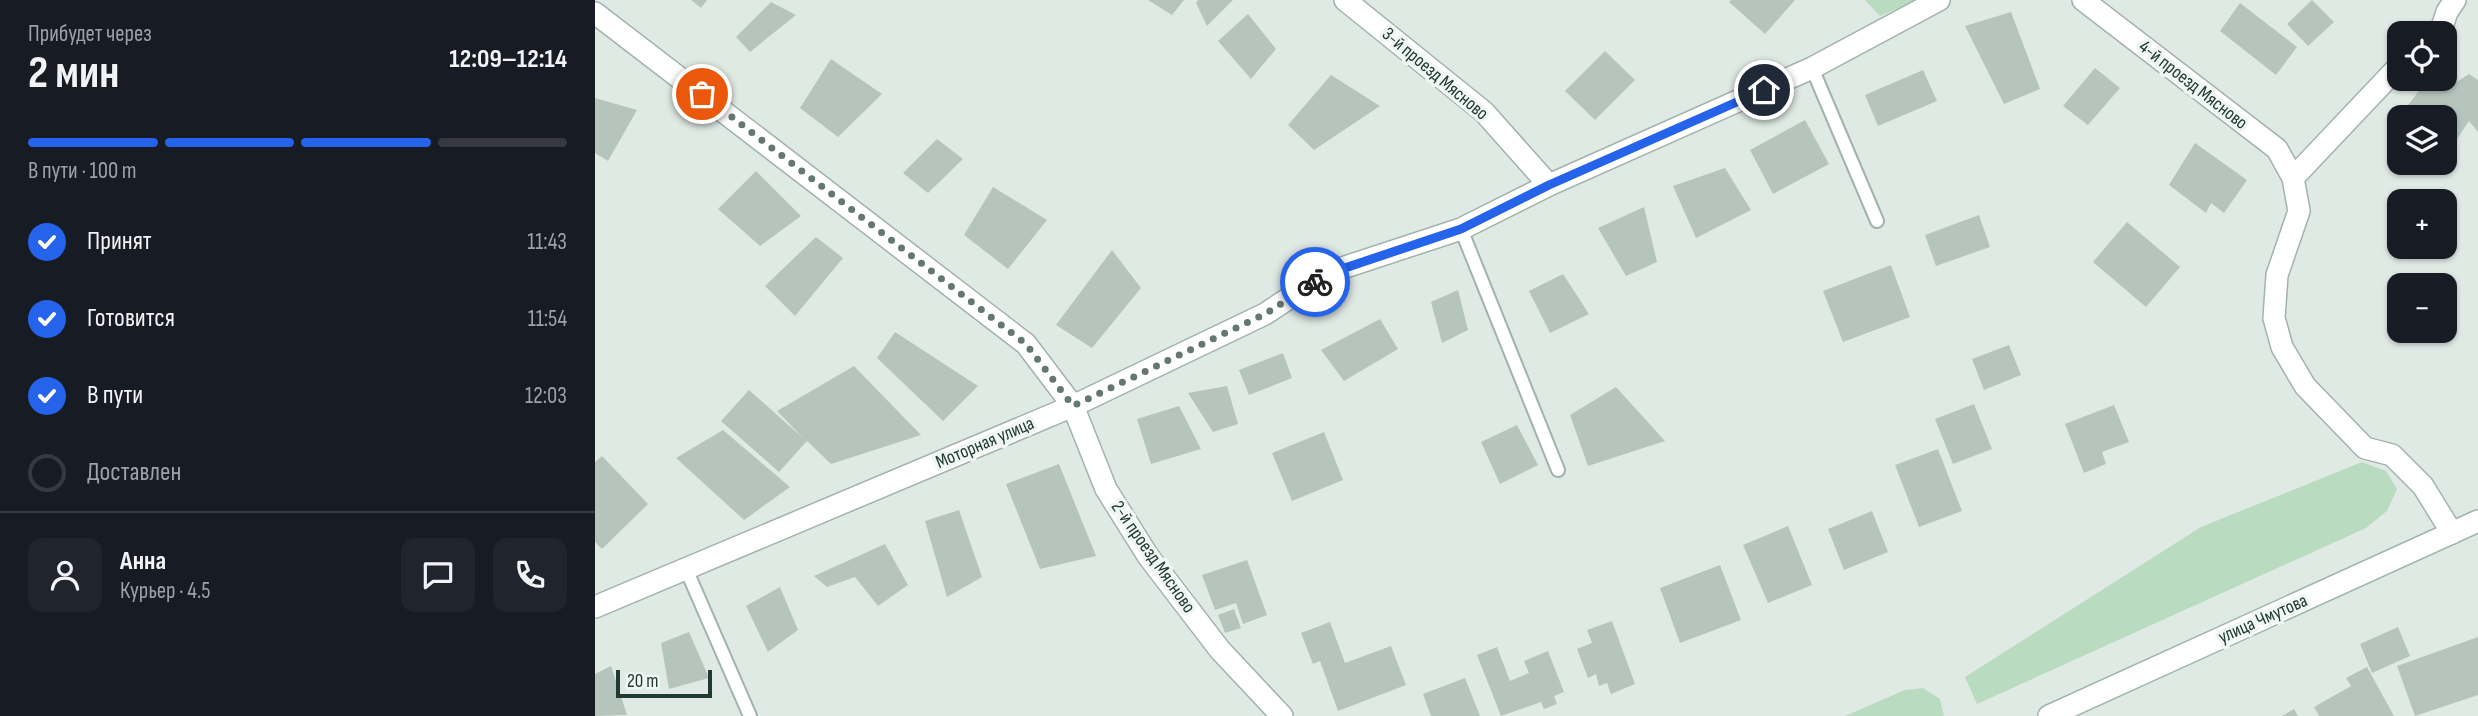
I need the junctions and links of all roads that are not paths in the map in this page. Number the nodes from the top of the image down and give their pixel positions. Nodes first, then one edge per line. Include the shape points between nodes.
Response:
1 (1345, 0) edge
2 (1939, 0) edge
3 (2083, 0) edge
4 (2455, 0) edge
5 (595, 13) edge
6 (2445, 21) edge
7 (1812, 68) junction
8 (2387, 79) edge
9 (2293, 178) junction
10 (1549, 185) junction
11 (1877, 220) dead end
12 (1461, 229) junction
13 (1073, 406) junction
14 (1558, 470) dead end
15 (2477, 523) edge
16 (2452, 533) junction
17 (686, 569) junction
18 (595, 607) edge
19 (750, 716) edge
20 (1282, 716) edge
21 (2049, 716) edge

1 - 10 street, 3-й проезд Мясново via 1484,112
2 - 7 street, Моторная улица
3 - 9 street, 4-й проезд Мясново via 2277,149
4 - 6 street
5 - 13 street, 2-й проезд Мясново via 1026,344
7 - 10 street, Моторная улица
7 - 11 lane
8 - 9 street
9 - 16 street via 2299,211 2277,275 2274,307 2282,347 2305,386 2365,447 2392,455 2423,486
10 - 12 street, Моторная улица
12 - 13 street, Моторная улица via 1327,274 1265,314
12 - 14 lane
13 - 17 street, Моторная улица
13 - 20 street, 2-й проезд Мясново via 1106,489 1148,556 1220,650
15 - 16 street, улица Чмутова
16 - 21 street, улица Чмутова
17 - 18 street, Моторная улица
17 - 19 lane

